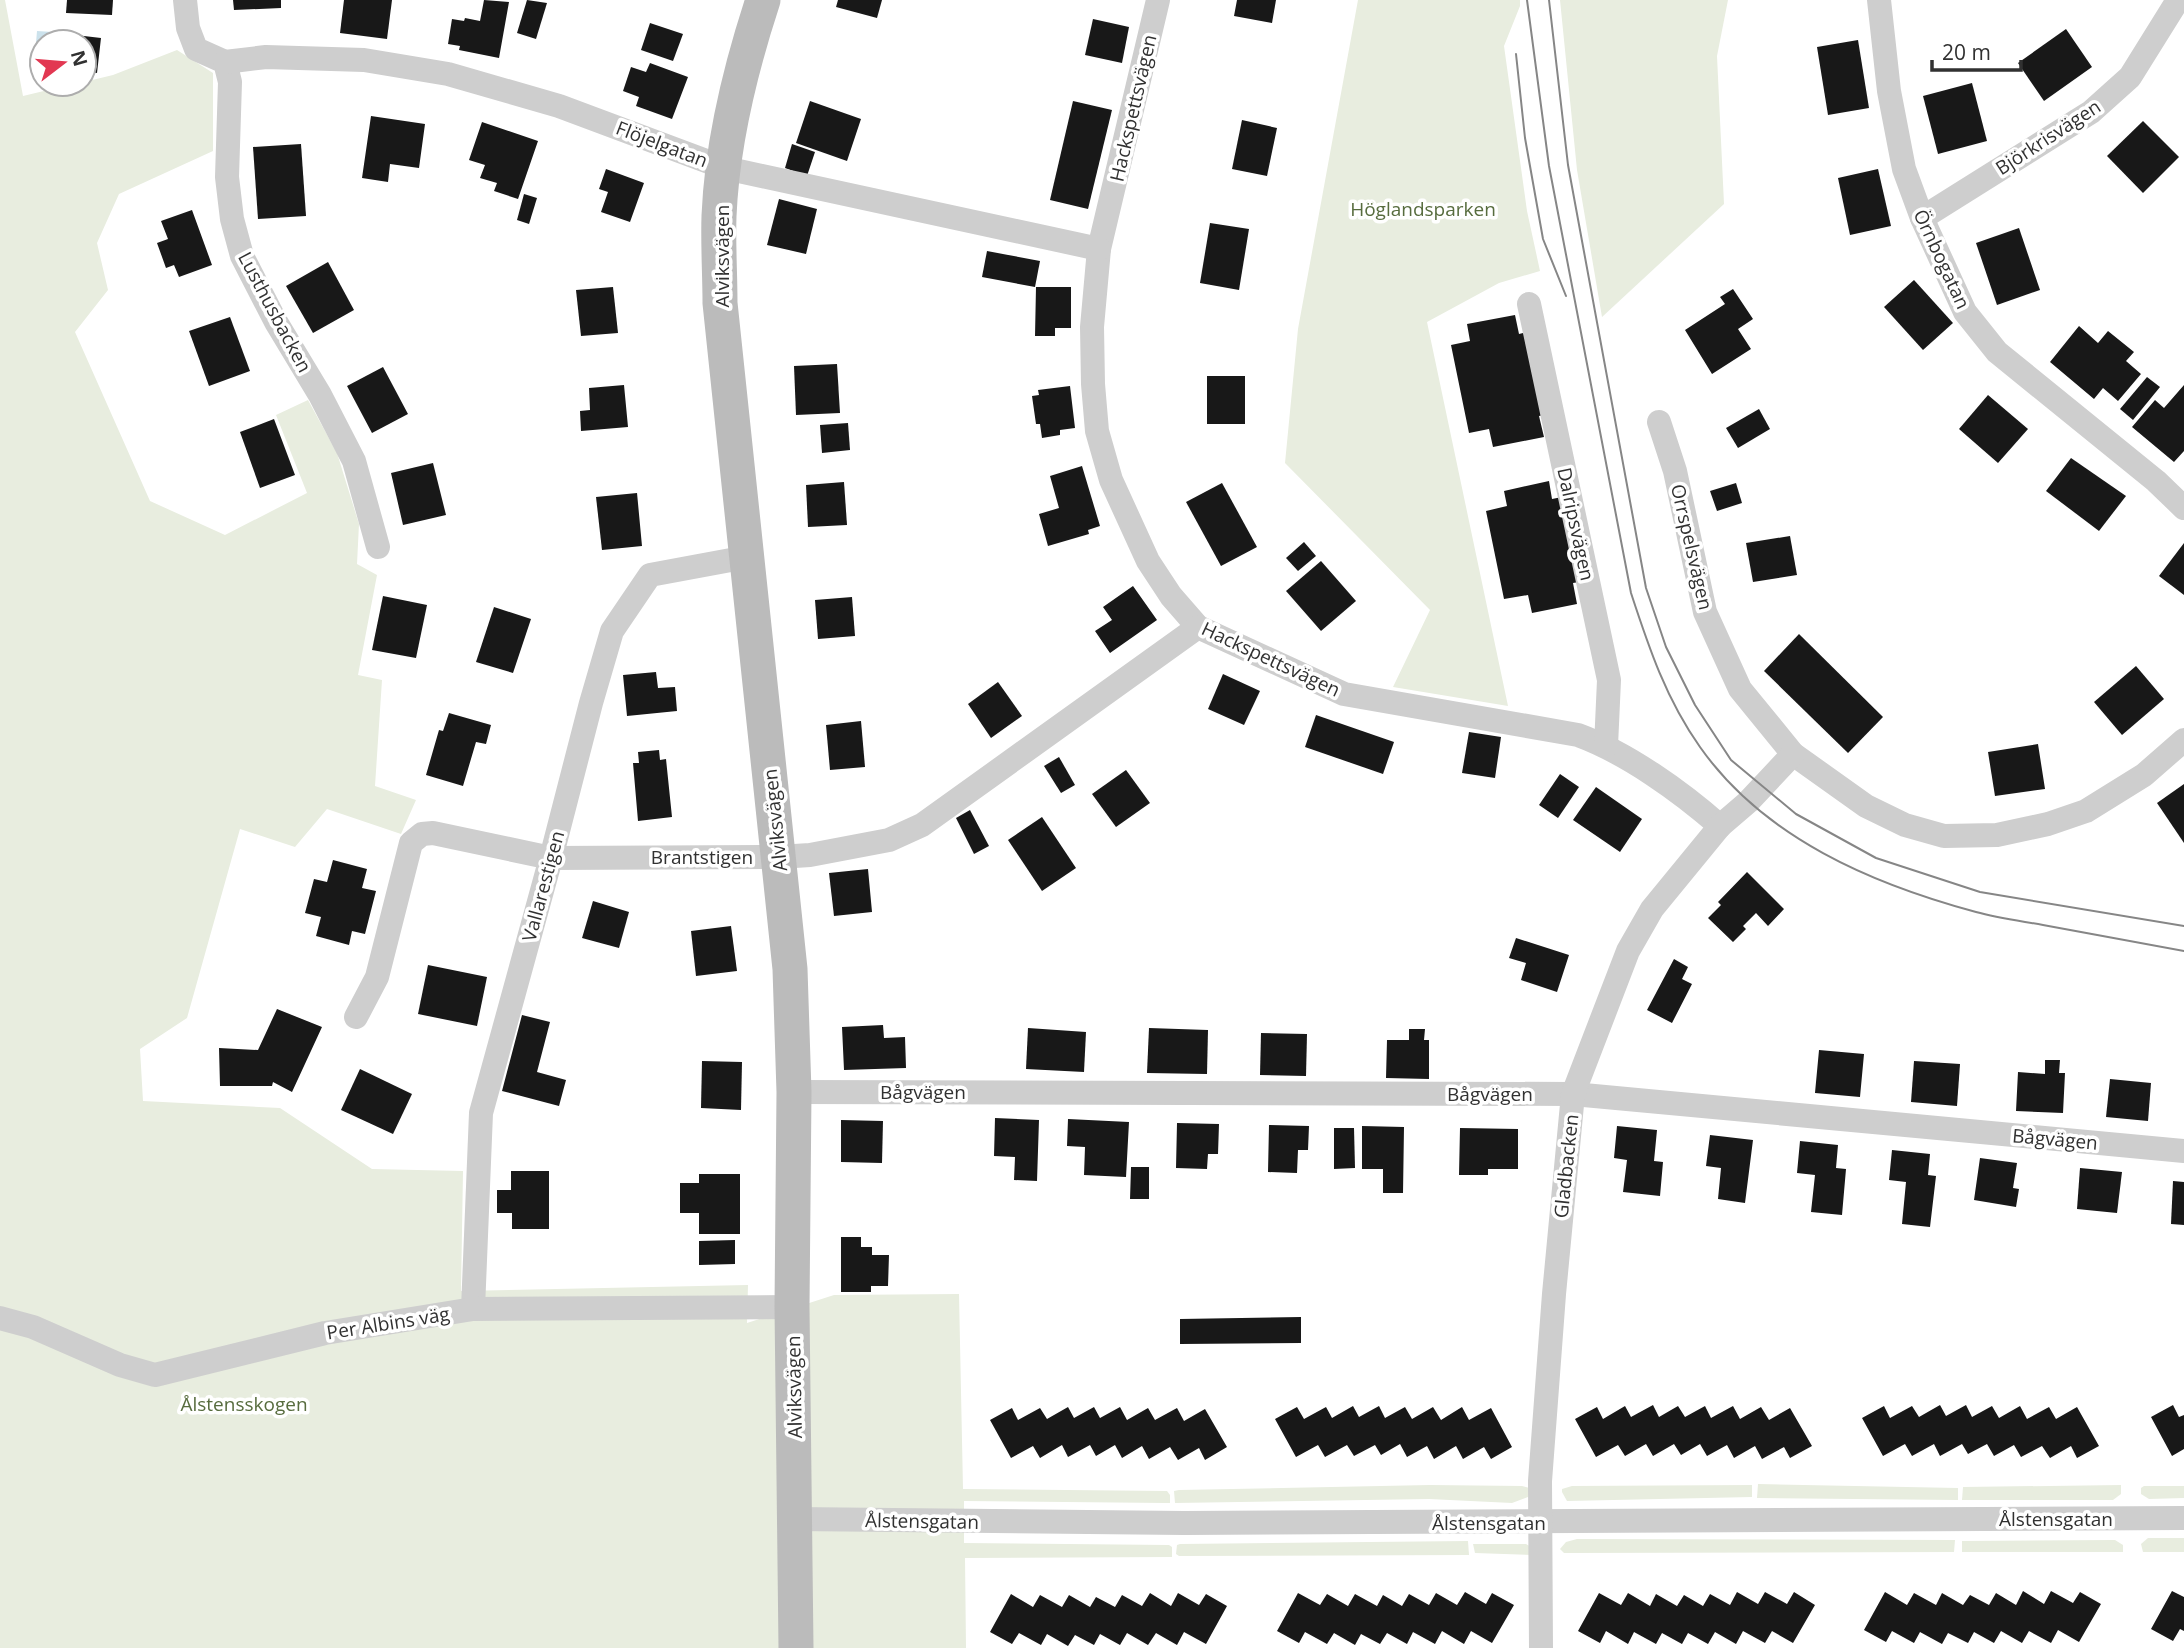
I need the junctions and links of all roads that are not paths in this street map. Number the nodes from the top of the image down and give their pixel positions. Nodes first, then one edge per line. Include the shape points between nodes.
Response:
1 (185, 0) edge
2 (763, 0) edge
3 (1158, 0) edge
4 (1879, 0) edge
5 (2178, 0) edge
6 (225, 62) junction
7 (725, 168) junction
8 (1922, 218) junction
9 (1099, 249) junction
10 (1529, 304) dead end
11 (1659, 422) dead end
12 (2184, 508) edge
13 (378, 547) dead end
14 (747, 557) junction
15 (1198, 626) junction
16 (2184, 740) edge
17 (1606, 746) junction
18 (1793, 754) junction
19 (1720, 826) junction
20 (779, 857) junction
21 (551, 858) junction
22 (356, 1017) dead end
23 (794, 1092) junction
24 (1573, 1094) junction
25 (2184, 1151) edge
26 (792, 1307) junction
27 (473, 1309) junction
28 (0, 1318) edge
29 (2184, 1518) edge
30 (794, 1519) junction
31 (1540, 1523) junction
32 (796, 1648) edge
33 (1541, 1648) edge

1 - 6 street via 196,49
2 - 7 street, Alviksvägen via 731,116
3 - 9 street, Hackspettsvägen
4 - 8 street, Örnbogatan via 1899,149
5 - 8 street, Björkrisvägen via 2130,77 2091,113
6 - 7 street, Flöjelgatan via 266,57 364,60 448,74 559,106
6 - 13 street, Lusthusbacken via 230,82 227,177 242,256 354,461
7 - 9 street, Flöjelgatan
7 - 14 street, Alviksvägen via 719,215 720,303
8 - 12 street, Örnbogatan via 1965,312 1997,352
9 - 15 street, Hackspettsvägen via 1092,327 1097,431 1111,480 1148,561
10 - 17 street, Dalripsvägen via 1609,680
11 - 18 street, Orrspelsvägen via 1675,471 1704,612 1741,690
14 - 20 street, Alviksvägen
14 - 21 street, Vallarestigen via 650,575 612,631
15 - 17 street, Hackspettsvägen via 1344,694 1578,735
15 - 20 street, Brantstigen via 922,825 889,840
16 - 18 street, Orrspelsvägen via 2144,775 2086,811 1997,835 1944,836 1905,825 1866,806
17 - 19 street, Hackspettsvägen via 1694,803
18 - 19 street, Gladbacken
19 - 24 street, Gladbacken via 1652,909 1628,951
20 - 21 street, Brantstigen
20 - 23 street, Alviksvägen via 790,969
21 - 22 street, Brantstigen via 433,833 416,838 377,977
21 - 27 street, Vallarestigen via 481,1113
23 - 24 street, Bågvägen
23 - 26 street, Alviksvägen
24 - 25 street, Bågvägen
24 - 31 street, Gladbacken via 1554,1294
26 - 27 street, Per Albins väg
26 - 30 street, Alviksvägen
27 - 28 street, Per Albins väg via 325,1333 155,1375
29 - 31 street, Ålstensgatan
30 - 31 street, Ålstensgatan
30 - 32 street, Alviksvägen
31 - 33 street, Gladbacken

